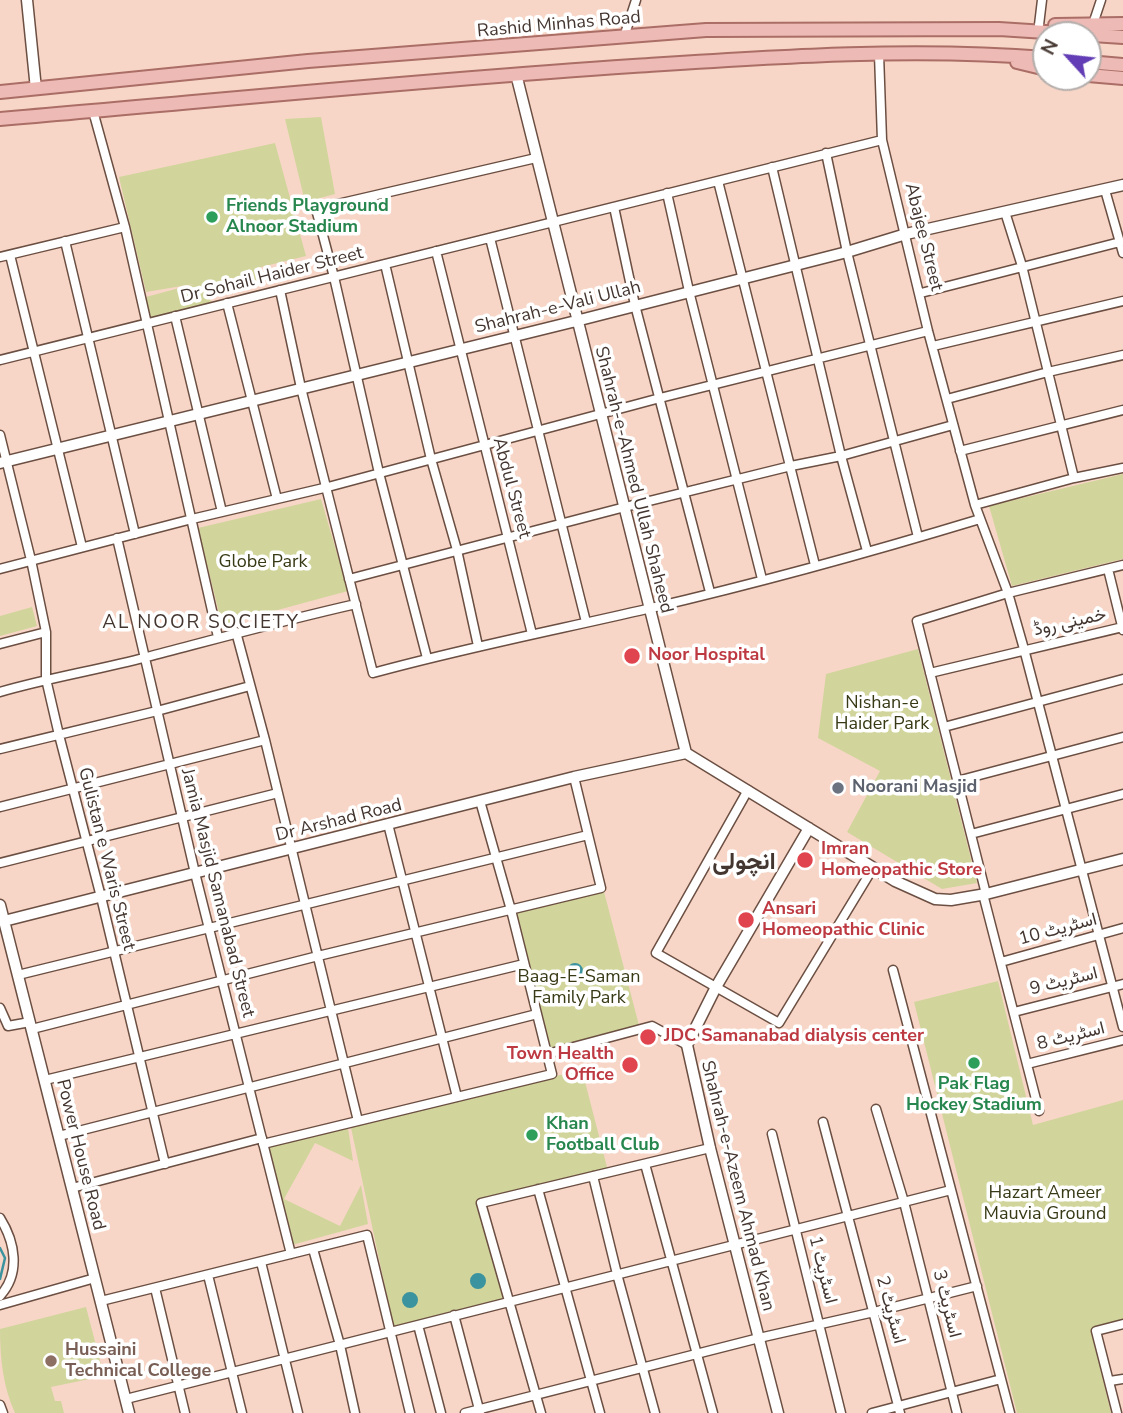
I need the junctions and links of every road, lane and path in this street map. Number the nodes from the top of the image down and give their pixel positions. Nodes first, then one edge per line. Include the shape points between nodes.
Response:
1 (27, 0) edge
2 (636, 0) edge
3 (1042, 0) edge
4 (1101, 0) edge
5 (1039, 21) edge
6 (1094, 21) edge
7 (1102, 24) edge
8 (1123, 24) edge
9 (1032, 26) edge
10 (999, 29) junction
11 (624, 37) junction
12 (1123, 37) edge
13 (976, 52) junction
14 (879, 54) junction
15 (1032, 57) edge
16 (1102, 63) edge
17 (1123, 65) edge
18 (1032, 66) edge
19 (516, 74) junction
20 (1102, 76) edge
21 (1123, 78) edge
22 (36, 89) junction
23 (0, 92) edge
24 (93, 111) junction
25 (0, 119) edge
26 (882, 140) junction
27 (826, 153) junction
28 (536, 158) junction
29 (772, 167) junction
30 (718, 181) junction
31 (1123, 185) edge
32 (1105, 190) junction
33 (667, 193) junction
34 (614, 207) junction
35 (1005, 212) junction
36 (552, 222) junction
37 (125, 227) junction
38 (906, 234) junction
39 (489, 238) junction
40 (65, 242) junction
41 (1120, 242) junction
42 (436, 251) junction
43 (847, 252) junction
44 (1123, 253) edge
45 (10, 255) junction
46 (0, 257) edge
47 (385, 264) junction
48 (795, 265) junction
49 (1022, 266) junction
50 (334, 276) junction
51 (743, 278) junction
52 (280, 290) junction
53 (689, 292) junction
54 (920, 293) junction
55 (1123, 301) edge
56 (227, 303) junction
57 (635, 305) junction
58 (175, 316) junction
59 (576, 321) junction
60 (1035, 321) junction
61 (147, 323) junction
62 (928, 331) junction
63 (514, 335) junction
64 (88, 338) junction
65 (933, 346) junction
66 (870, 347) junction
67 (460, 349) junction
68 (34, 352) junction
69 (1123, 355) edge
70 (0, 360) edge
71 (817, 360) junction
72 (409, 362) junction
73 (1048, 372) junction
74 (766, 373) junction
75 (355, 375) junction
76 (713, 386) junction
77 (301, 388) junction
78 (660, 398) junction
79 (947, 399) junction
80 (251, 401) junction
81 (1123, 410) edge
82 (199, 414) junction
83 (600, 414) junction
84 (170, 421) junction
85 (953, 425) junction
86 (1061, 425) junction
87 (539, 430) junction
88 (0, 435) edge
89 (111, 436) junction
90 (895, 442) junction
91 (484, 445) junction
92 (59, 449) junction
93 (960, 451) junction
94 (841, 456) junction
95 (431, 459) junction
96 (3, 462) edge
97 (792, 466) junction
98 (1123, 468) edge
99 (379, 473) junction
100 (1074, 478) junction
101 (737, 480) junction
102 (328, 487) junction
103 (685, 493) junction
104 (277, 499) junction
105 (975, 505) junction
106 (625, 507) junction
107 (222, 512) junction
108 (192, 519) junction
109 (981, 519) junction
110 (562, 524) junction
111 (135, 534) junction
112 (918, 537) junction
113 (117, 538) junction
114 (508, 538) junction
115 (82, 547) junction
116 (457, 550) junction
117 (867, 551) junction
118 (31, 561) junction
119 (403, 565) junction
120 (815, 565) junction
121 (1123, 565) edge
122 (0, 569) edge
123 (1108, 569) junction
124 (349, 579) junction
125 (762, 579) junction
126 (710, 592) junction
127 (1008, 593) junction
128 (356, 604) junction
129 (650, 608) junction
130 (586, 622) junction
131 (1123, 628) edge
132 (46, 632) junction
133 (236, 632) junction
134 (532, 634) junction
135 (218, 636) junction
136 (0, 644) edge
137 (478, 646) junction
138 (1024, 649) junction
139 (145, 657) junction
140 (427, 658) junction
141 (930, 673) junction
142 (46, 678) junction
143 (1123, 679) edge
144 (250, 686) junction
145 (0, 692) edge
146 (1038, 701) junction
147 (157, 711) junction
148 (944, 727) junction
149 (59, 735) junction
150 (1123, 737) edge
151 (265, 740) junction
152 (0, 749) edge
153 (685, 753) junction
154 (1052, 755) junction
155 (169, 764) junction
156 (574, 777) junction
157 (957, 780) junction
158 (73, 788) junction
159 (748, 790) junction
160 (278, 793) junction
161 (1123, 794) edge
162 (480, 801) junction
163 (0, 807) edge
164 (1068, 808) junction
165 (182, 817) junction
166 (388, 824) junction
167 (809, 828) junction
168 (971, 834) junction
169 (588, 835) junction
170 (87, 842) junction
171 (292, 849) junction
172 (496, 856) junction
173 (1123, 859) edge
174 (0, 863) edge
175 (873, 868) junction
176 (1082, 870) junction
177 (195, 873) junction
178 (402, 881) junction
179 (985, 894) junction
180 (101, 897) junction
181 (0, 905) edge
182 (306, 905) junction
183 (511, 911) junction
184 (2, 921) edge
185 (1123, 928) edge
186 (209, 930) junction
187 (416, 934) junction
188 (1098, 935) junction
189 (113, 953) junction
190 (318, 956) junction
191 (1001, 962) junction
192 (524, 964) junction
193 (894, 970) dead end
194 (18, 975) junction
195 (222, 981) junction
196 (1123, 984) edge
197 (1112, 986) junction
198 (429, 987) junction
199 (716, 987) junction
200 (127, 1005) junction
201 (0, 1008) edge
202 (331, 1010) junction
203 (1014, 1012) junction
204 (537, 1014) junction
205 (31, 1026) junction
206 (1123, 1027) edge
207 (236, 1035) junction
208 (442, 1038) junction
209 (1123, 1040) edge
210 (687, 1045) junction
211 (547, 1054) junction
212 (139, 1058) junction
213 (344, 1062) junction
214 (1027, 1064) junction
215 (45, 1080) junction
216 (249, 1087) junction
217 (457, 1097) junction
218 (876, 1109) dead end
219 (1039, 1111) dead end
220 (153, 1112) junction
221 (358, 1121) junction
222 (823, 1122) dead end
223 (772, 1134) dead end
224 (59, 1136) junction
225 (262, 1141) junction
226 (710, 1148) junction
227 (165, 1164) junction
228 (645, 1164) junction
229 (593, 1176) junction
230 (72, 1188) junction
231 (538, 1189) junction
232 (951, 1190) junction
233 (904, 1202) junction
234 (849, 1216) junction
235 (0, 1218) edge
236 (796, 1228) junction
237 (734, 1244) junction
238 (313, 1249) junction
239 (291, 1254) junction
240 (671, 1260) junction
241 (261, 1262) junction
242 (617, 1274) junction
243 (208, 1275) junction
244 (95, 1278) junction
245 (977, 1286) junction
246 (565, 1287) junction
247 (155, 1288) junction
248 (0, 1296) edge
249 (928, 1299) junction
250 (101, 1301) junction
251 (511, 1301) junction
252 (0, 1305) edge
253 (874, 1312) junction
254 (454, 1315) junction
255 (1123, 1324) edge
256 (418, 1325) junction
257 (820, 1325) junction
258 (390, 1332) junction
259 (759, 1338) junction
260 (340, 1345) junction
261 (697, 1354) junction
262 (285, 1359) junction
263 (643, 1368) junction
264 (232, 1372) junction
265 (1001, 1379) junction
266 (1123, 1379) edge
267 (592, 1381) junction
268 (1110, 1381) junction
269 (179, 1385) junction
270 (952, 1392) junction
271 (536, 1394) junction
272 (126, 1399) junction
273 (0, 1405) edge
274 (899, 1410) edge
275 (479, 1411) edge
276 (3, 1413) edge
277 (129, 1413) edge
278 (186, 1413) edge
279 (242, 1413) edge
280 (298, 1413) edge
281 (355, 1413) edge
282 (410, 1413) edge
283 (441, 1413) edge
284 (466, 1413) edge
285 (541, 1413) edge
286 (600, 1413) edge
287 (656, 1413) edge
288 (713, 1413) edge
289 (778, 1413) edge
290 (841, 1413) edge
291 (872, 1413) edge
292 (957, 1413) edge
293 (1010, 1413) edge
294 (1117, 1413) edge

1 - 22 street
2 - 11 street
3 - 5 street
4 - 6 street
7 - 8 main road
9 - 10 main road
10 - 11 main road, Rashid Minhas Road via 706,30
10 - 12 main road, Rashid Minhas Road
11 - 22 main road, Rashid Minhas Road via 309,61
13 - 14 main road
13 - 15 main road
13 - 18 main road
14 - 19 main road
14 - 26 street, Abajee Street
16 - 17 main road
19 - 24 main road
19 - 28 street, Shahrah-e-Ahmed Ullah Shaheed
20 - 21 main road
22 - 23 main road, Rashid Minhas Road
24 - 25 main road
24 - 37 street
26 - 27 street, Dr Sohail Haider Street
26 - 38 street, Abajee Street
27 - 29 street, Dr Sohail Haider Street
27 - 43 street
28 - 36 street, Shahrah-e-Ahmed Ullah Shaheed
28 - 50 street via 316,209
29 - 30 street, Dr Sohail Haider Street
29 - 48 street
30 - 33 street, Dr Sohail Haider Street
30 - 51 street
31 - 32 street, Shahrah-e-Vali Ullah
32 - 35 street, Shahrah-e-Vali Ullah
32 - 41 street
33 - 34 street, Dr Sohail Haider Street
33 - 53 street
34 - 36 street, Dr Sohail Haider Street
34 - 57 street
35 - 38 street, Shahrah-e-Vali Ullah
35 - 49 street
36 - 39 street, Dr Sohail Haider Street
36 - 59 street, Shahrah-e-Ahmed Ullah Shaheed
37 - 40 street
37 - 61 street
38 - 43 street, Shahrah-e-Vali Ullah
38 - 54 street, Abajee Street
39 - 42 street, Dr Sohail Haider Street
39 - 63 street
40 - 45 street
40 - 64 street
41 - 44 street
41 - 49 street
42 - 47 street, Dr Sohail Haider Street
42 - 67 street, Abdul Street
43 - 48 street, Shahrah-e-Vali Ullah
43 - 66 street
45 - 46 street
45 - 68 street
47 - 50 street, Dr Sohail Haider Street
47 - 72 street
48 - 51 street, Shahrah-e-Vali Ullah
48 - 71 street
49 - 54 street
49 - 60 street
50 - 52 street, Dr Sohail Haider Street
50 - 75 street
51 - 53 street, Shahrah-e-Vali Ullah
51 - 74 street
52 - 56 street, Dr Sohail Haider Street
52 - 77 street
53 - 57 street, Shahrah-e-Vali Ullah
53 - 76 street
54 - 62 street, Abajee Street
55 - 60 street
56 - 58 street, Dr Sohail Haider Street
56 - 80 street
57 - 59 street, Shahrah-e-Vali Ullah
57 - 78 street
58 - 61 street, Dr Sohail Haider Street
58 - 82 street
59 - 63 street, Shahrah-e-Vali Ullah
59 - 83 street, Shahrah-e-Ahmed Ullah Shaheed
60 - 65 street
60 - 73 street
61 - 64 street, Dr Sohail Haider Street
61 - 84 street
62 - 65 street, Abajee Street
62 - 66 street
63 - 67 street, Shahrah-e-Vali Ullah
63 - 87 street
64 - 68 street, Dr Sohail Haider Street
64 - 89 street
65 - 79 street, Abajee Street
66 - 71 street
66 - 90 street
67 - 72 street, Shahrah-e-Vali Ullah
67 - 91 street, Abdul Street
68 - 70 street, Dr Sohail Haider Street
68 - 92 street
69 - 73 street
71 - 74 street
71 - 94 street
72 - 75 street, Shahrah-e-Vali Ullah
72 - 95 street
73 - 79 street
73 - 86 street
74 - 76 street
74 - 97 street
75 - 77 street, Shahrah-e-Vali Ullah
75 - 99 street
76 - 78 street
76 - 101 street
77 - 80 street, Shahrah-e-Vali Ullah
77 - 102 street
78 - 83 street
78 - 103 street
79 - 85 street, Abajee Street
80 - 82 street, Shahrah-e-Vali Ullah
80 - 104 street
81 - 86 street
82 - 84 street, Shahrah-e-Vali Ullah
82 - 107 street
83 - 87 street
83 - 106 street, Shahrah-e-Ahmed Ullah Shaheed
84 - 89 street, Shahrah-e-Vali Ullah
84 - 108 street
85 - 90 street
85 - 93 street, Abajee Street
86 - 93 street
86 - 100 street
87 - 91 street
87 - 110 street
88 - 96 street, Gulistan e Waris Street
89 - 92 street, Shahrah-e-Vali Ullah
89 - 111 street
90 - 94 street
90 - 112 street
91 - 95 street
91 - 114 street, Abdul Street
92 - 96 street, Shahrah-e-Vali Ullah
92 - 115 street
93 - 105 street, Abajee Street
94 - 97 street
94 - 117 street
95 - 99 street
95 - 116 street
96 - 118 street, Gulistan e Waris Street
97 - 101 street
97 - 120 street
98 - 100 street
99 - 102 street
99 - 119 street
100 - 105 street
101 - 103 street
101 - 125 street
102 - 104 street
102 - 124 street
103 - 106 street
103 - 126 street
104 - 107 street
105 - 109 street, Abajee Street
106 - 110 street
106 - 129 street, Shahrah-e-Ahmed Ullah Shaheed
107 - 108 street
108 - 111 street
108 - 135 street
109 - 112 street
109 - 127 street, Abajee Street
110 - 114 street
110 - 130 street
111 - 113 street
112 - 117 street
113 - 115 street
113 - 139 street, Jamia Masjid Samanabad Street
114 - 116 street
114 - 134 street, Abdul Street
115 - 118 street
116 - 119 street
116 - 137 street
117 - 120 street
118 - 122 street
118 - 132 street, Gulistan e Waris Street
119 - 124 street
119 - 140 street
120 - 125 street
121 - 123 street
123 - 127 street
123 - 131 street
124 - 128 street
125 - 126 street
126 - 129 street
127 - 138 street, Abajee Street
127 - 141 street via 917,621
128 - 133 street
128 - 140 street via 373,673
129 - 130 street
129 - 153 street, Shahrah-e-Ahmed Ullah Shaheed
130 - 134 street
131 - 138 street, خمینی روڈ
132 - 136 street
132 - 142 street, Gulistan e Waris Street
133 - 135 street
133 - 144 street
134 - 137 street
135 - 139 street
137 - 140 street
138 - 141 street, خمینی روڈ
138 - 146 street, Abajee Street
139 - 142 street
139 - 147 street, Jamia Masjid Samanabad Street
141 - 148 street
142 - 145 street
142 - 149 street, Gulistan e Waris Street
143 - 146 street
144 - 147 street
144 - 151 street
146 - 148 street
146 - 154 street, Abajee Street
147 - 149 street
147 - 155 street, Jamia Masjid Samanabad Street
148 - 157 street
149 - 152 street
149 - 158 street, Gulistan e Waris Street
150 - 154 street
151 - 155 street
151 - 160 street
153 - 156 street, Dr Arshad Road
153 - 159 street
154 - 157 street
154 - 164 street, Abajee Street
155 - 158 street
155 - 165 street, Jamia Masjid Samanabad Street
156 - 162 street, Dr Arshad Road
156 - 169 street
157 - 168 street
158 - 163 street
158 - 170 street, Gulistan e Waris Street
159 - 167 street
159 - 199 street via 656,953
160 - 165 street
160 - 171 street
161 - 164 street
162 - 166 street, Dr Arshad Road
162 - 172 street
164 - 168 street
164 - 176 street, Abajee Street
165 - 170 street
165 - 177 street, Jamia Masjid Samanabad Street
166 - 171 street, Dr Arshad Road
166 - 178 street
167 - 175 street
167 - 199 street, Shahrah-e-Azeem Ahmad Khan
168 - 179 street
169 - 172 street
169 - 183 street via 601,888
170 - 174 street
170 - 180 street, Gulistan e Waris Street
171 - 177 street, Dr Arshad Road
171 - 182 street
172 - 178 street
172 - 183 street
173 - 176 street
175 - 179 street via 935,899
175 - 199 street via 779,1023
176 - 179 street
176 - 188 street, Abajee Street
177 - 180 street, Dr Arshad Road
177 - 186 street, Jamia Masjid Samanabad Street
178 - 182 street
178 - 187 street
179 - 191 street
180 - 184 street, Dr Arshad Road
180 - 189 street, Gulistan e Waris Street
181 - 184 street, Power House Road
182 - 186 street
182 - 190 street
183 - 187 street
183 - 192 street
184 - 194 street, Power House Road
185 - 188 street, اسٹریٹ 10
186 - 189 street
186 - 195 street, Jamia Masjid Samanabad Street
187 - 190 street
187 - 198 street
188 - 191 street, اسٹریٹ 10
188 - 197 street, Abajee Street
189 - 194 street
189 - 200 street, Gulistan e Waris Street
190 - 195 street
190 - 202 street
191 - 203 street
192 - 198 street
192 - 204 street
193 - 232 street
194 - 205 street, Power House Road
195 - 200 street
195 - 207 street, Jamia Masjid Samanabad Street
196 - 197 street, اسٹریٹ 9
197 - 203 street, اسٹریٹ 9
197 - 206 street, Abajee Street
198 - 202 street
198 - 208 street
199 - 210 street, Shahrah-e-Azeem Ahmad Khan
200 - 205 street
200 - 212 street, Gulistan e Waris Street
201 - 205 street via 8,1026
202 - 207 street
202 - 213 street
203 - 214 street
204 - 208 street
204 - 211 street
205 - 215 street, Power House Road
207 - 212 street
207 - 216 street, Jamia Masjid Samanabad Street
208 - 213 street
208 - 217 street
209 - 214 street, اسٹریٹ 8
210 - 211 street via 652,1026
210 - 226 street, Shahrah-e-Azeem Ahmad Khan
211 - 217 street via 552,1074
212 - 215 street
212 - 220 street, Gulistan e Waris Street
213 - 216 street
213 - 221 street
214 - 219 street
215 - 224 street, Power House Road
216 - 220 street
216 - 225 street, Jamia Masjid Samanabad Street
217 - 221 street
218 - 233 street, اسٹریٹ 3
220 - 224 street
220 - 227 street, Gulistan e Waris Street
221 - 225 street
222 - 234 street, اسٹریٹ 2
223 - 236 street, اسٹریٹ 1
224 - 230 street, Power House Road
225 - 227 street
225 - 239 street, Jamia Masjid Samanabad Street
226 - 228 street
226 - 237 street, Shahrah-e-Azeem Ahmad Khan
227 - 230 street
228 - 229 street
228 - 240 street
229 - 231 street
229 - 242 street
230 - 244 street, Power House Road
231 - 246 street
231 - 251 street via 481,1203
232 - 233 street
232 - 245 street
233 - 234 street
233 - 249 street, اسٹریٹ 3
234 - 236 street
234 - 253 street, اسٹریٹ 2
235 - 248 street via 10,1235 14,1267
236 - 237 street
236 - 257 street, اسٹریٹ 1
237 - 240 street
237 - 259 street, Shahrah-e-Azeem Ahmad Khan
238 - 239 street
238 - 258 street via 366,1234
238 - 260 street
239 - 241 street
240 - 242 street
240 - 261 street
241 - 243 street
241 - 262 street
242 - 246 street
242 - 263 street
243 - 247 street
243 - 264 street
244 - 250 street, Power House Road
244 - 252 street
245 - 249 street
245 - 265 street
246 - 251 street
246 - 267 street
247 - 250 street
247 - 269 street
249 - 253 street
249 - 270 street, اسٹریٹ 3
250 - 272 street, Power House Road
251 - 254 street
251 - 271 street
253 - 257 street
253 - 274 street, اسٹریٹ 2
254 - 256 street
254 - 275 street
255 - 268 street via 1096,1331
256 - 258 street
256 - 283 street
257 - 259 street
257 - 290 street, اسٹریٹ 1
258 - 260 street
258 - 282 street
259 - 261 street
259 - 289 street, Shahrah-e-Azeem Ahmad Khan
260 - 262 street
260 - 281 street
261 - 263 street
261 - 288 street
262 - 264 street
262 - 280 street
263 - 267 street
263 - 287 street
264 - 269 street
264 - 279 street
265 - 270 street
265 - 293 street
266 - 268 street
267 - 271 street
267 - 286 street
268 - 294 street
269 - 272 street
269 - 278 street
270 - 274 street
270 - 292 street, اسٹریٹ 3
271 - 275 street
271 - 285 street
272 - 277 street, Power House Road
273 - 276 street
274 - 291 street
275 - 284 street

